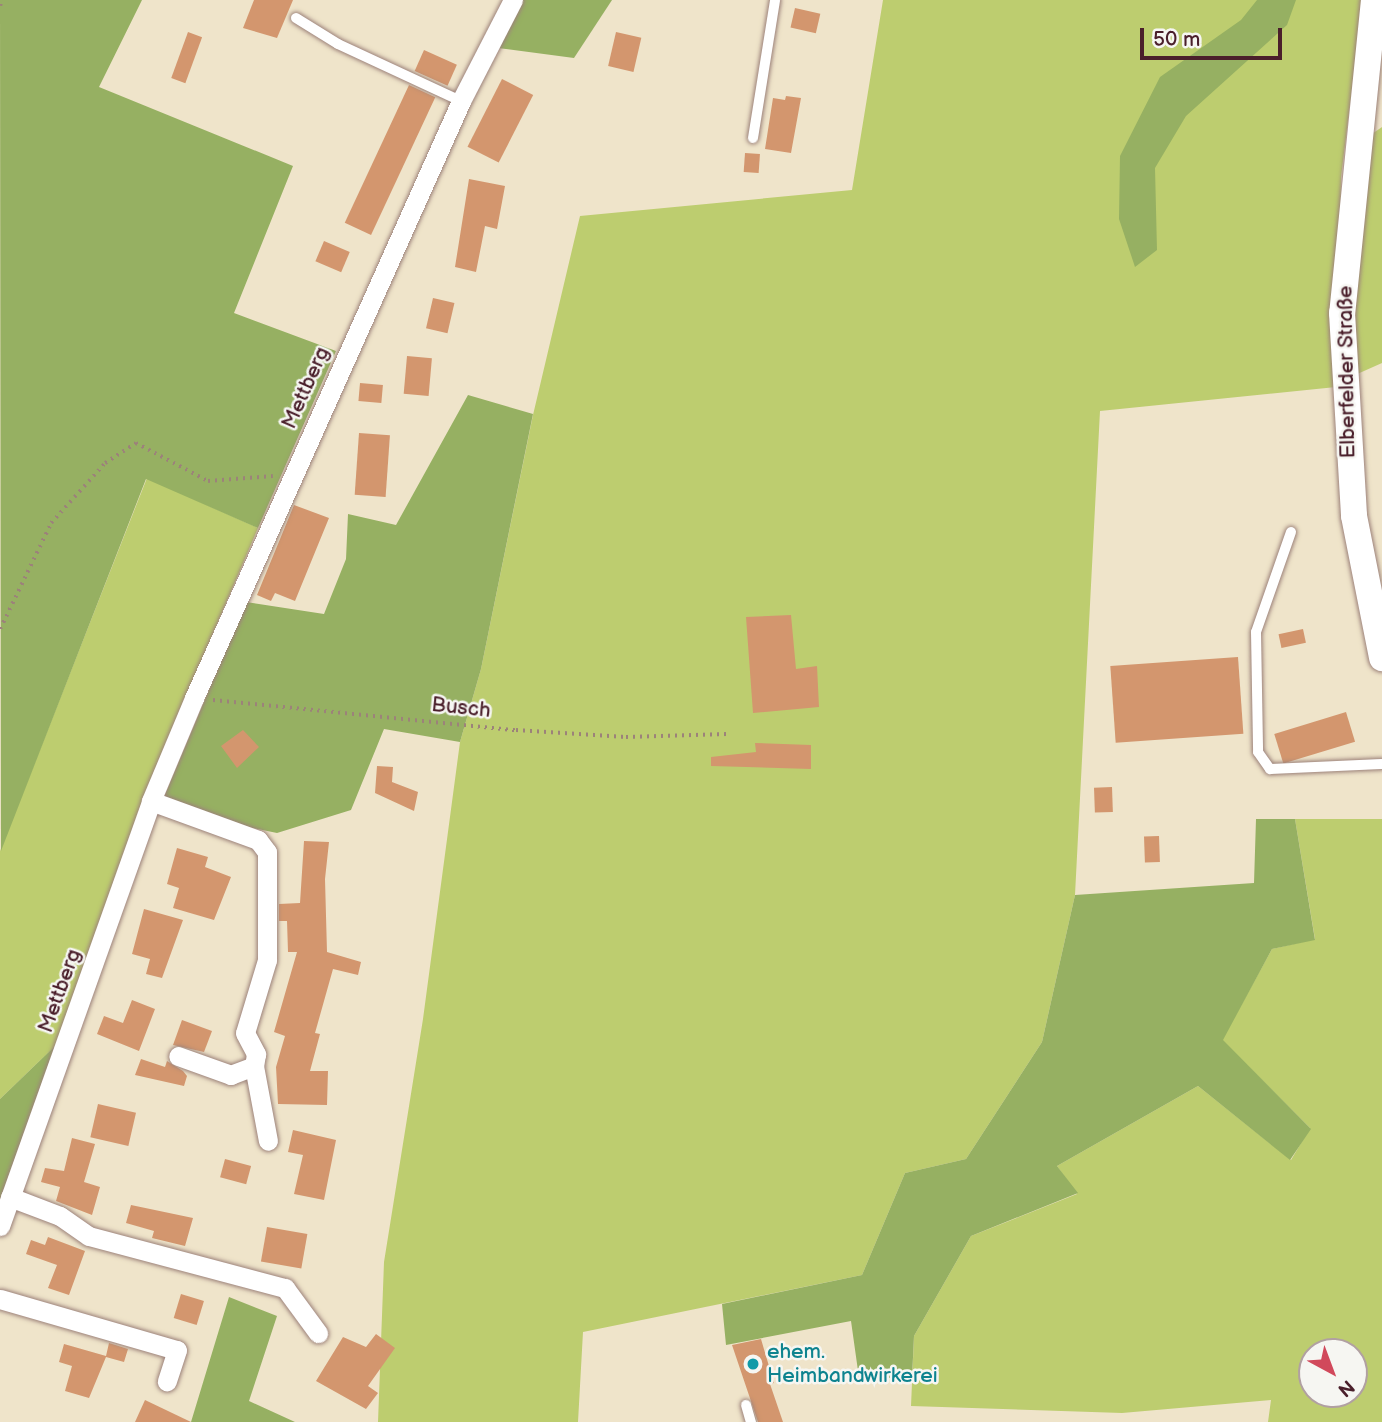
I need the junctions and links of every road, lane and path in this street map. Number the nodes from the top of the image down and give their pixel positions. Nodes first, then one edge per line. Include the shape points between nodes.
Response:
1 (1, 0) edge
2 (513, 0) edge
3 (775, 0) edge
4 (1374, 0) edge
5 (0, 6) edge
6 (296, 18) dead end
7 (461, 101) junction
8 (753, 138) dead end
9 (293, 473) junction
10 (1291, 532) dead end
11 (0, 629) edge
12 (1382, 659) edge
13 (194, 698) junction
14 (727, 734) dead end
15 (1382, 764) edge
16 (152, 801) junction
17 (178, 1056) dead end
18 (254, 1066) junction
19 (268, 1141) dead end
20 (10, 1197) junction
21 (0, 1226) edge
22 (0, 1299) edge
23 (318, 1333) dead end
24 (167, 1381) dead end
25 (746, 1405) dead end
26 (751, 1422) edge

1 - 5 path
2 - 7 street, Mettberg
3 - 8 lane
4 - 12 main road, Elberfelder Straße via 1342,313 1354,516
6 - 7 lane via 338,44
7 - 9 street, Mettberg
9 - 11 path via 208,481 136,443 105,463 51,523
9 - 13 street, Mettberg
10 - 15 lane via 1256,632 1258,752 1270,769
13 - 14 path, Busch via 516,730 626,737
13 - 16 street, Mettberg
16 - 18 street via 258,840 267,852 267,960 245,1033 256,1054
16 - 20 street, Mettberg
17 - 18 street via 230,1074
18 - 19 street
20 - 21 street, Mettberg
20 - 23 street via 60,1216 89,1236 285,1288
22 - 24 street via 177,1350
25 - 26 lane

